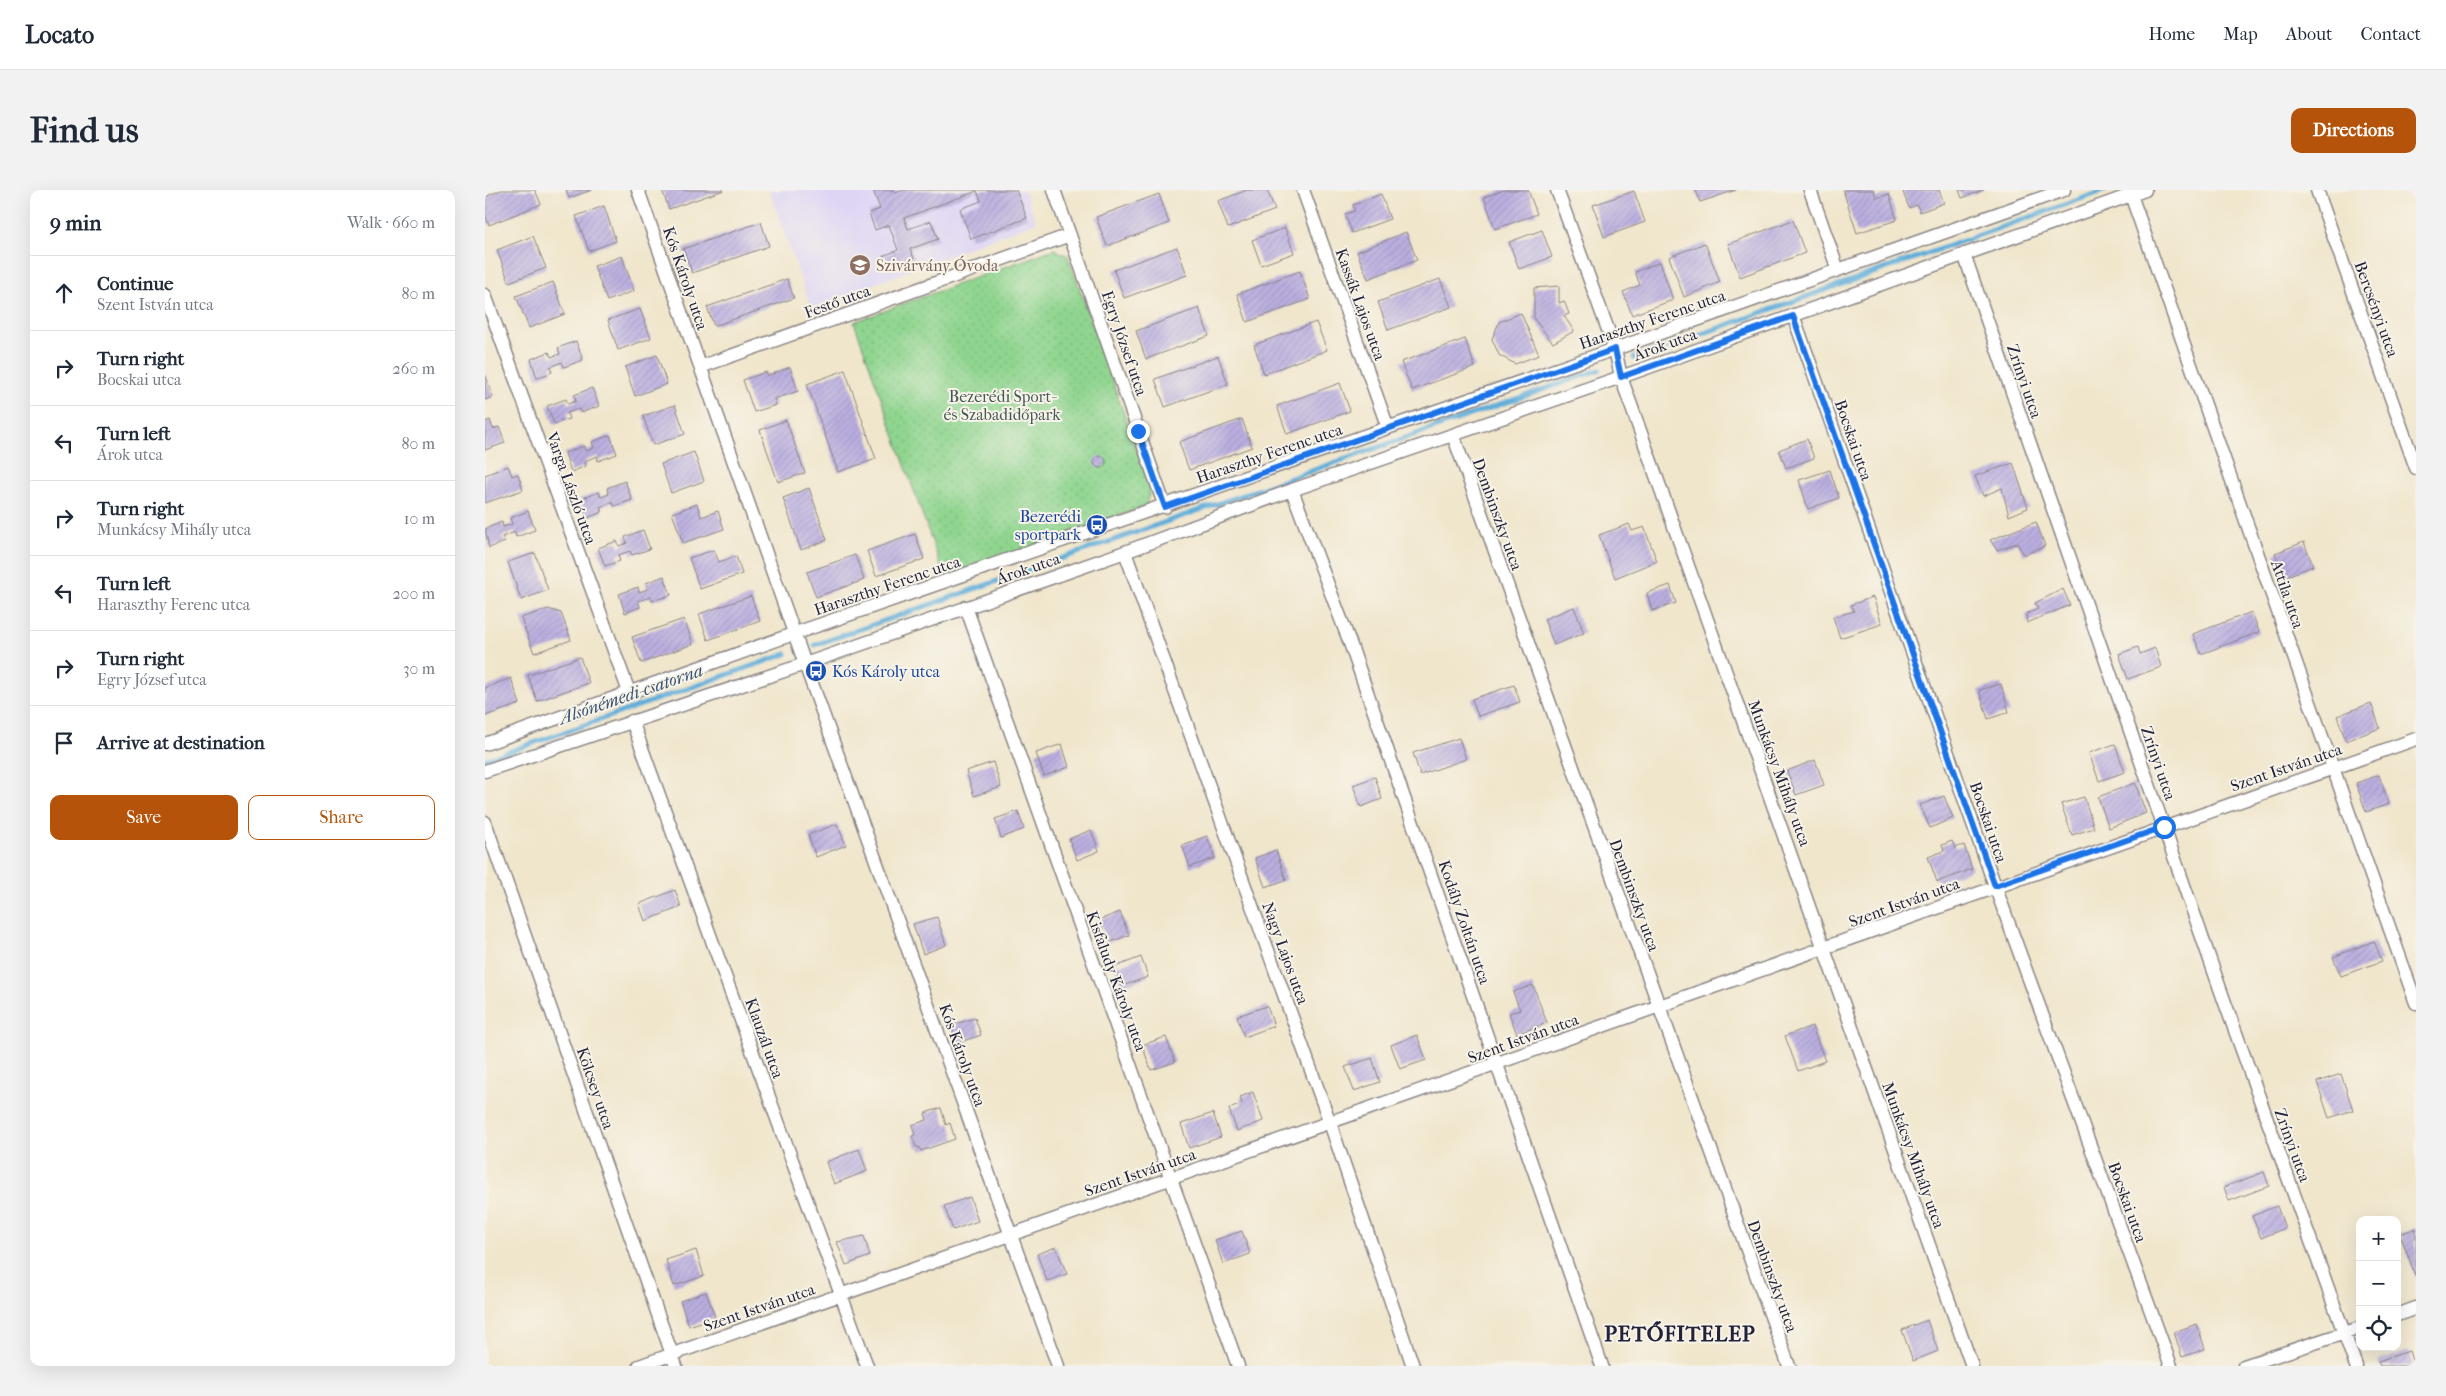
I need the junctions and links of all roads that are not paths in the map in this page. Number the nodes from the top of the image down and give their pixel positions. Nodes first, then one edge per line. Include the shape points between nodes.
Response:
1 (638, 190) edge
2 (1054, 190) edge
3 (1303, 190) edge
4 (1557, 190) edge
5 (1810, 190) edge
6 (2064, 190) edge
7 (2145, 190) edge
8 (2317, 190) edge
9 (2131, 195) junction
10 (1070, 235) junction
11 (1964, 254) junction
12 (1838, 270) junction
13 (485, 295) edge
14 (1793, 316) junction
15 (1615, 349) junction
16 (700, 367) junction
17 (1621, 377) junction
18 (1388, 428) junction
19 (1453, 435) junction
20 (2416, 468) edge
21 (1292, 490) junction
22 (1165, 507) junction
23 (1125, 552) junction
24 (966, 607) junction
25 (795, 634) junction
26 (805, 664) junction
27 (629, 692) junction
28 (632, 721) junction
29 (2416, 739) edge
30 (485, 744) edge
31 (2332, 768) junction
32 (485, 771) edge
33 (485, 822) edge
34 (2164, 827) junction
35 (1995, 886) junction
36 (1823, 948) junction
37 (2416, 1003) edge
38 (1658, 1007) junction
39 (1498, 1064) junction
40 (1330, 1122) junction
41 (1170, 1179) junction
42 (1010, 1235) junction
43 (842, 1295) junction
44 (2416, 1308) edge
45 (2401, 1314) edge
46 (2356, 1330) edge
47 (2344, 1334) junction
48 (674, 1360) edge
49 (639, 1366) edge
50 (867, 1366) edge
51 (1058, 1366) edge
52 (1238, 1366) edge
53 (1413, 1366) edge
54 (1602, 1366) edge
55 (1789, 1366) edge
56 (1972, 1366) edge
57 (2171, 1366) edge
58 (2244, 1366) edge
59 (2356, 1366) edge

1 - 16 street, Kós Károly utca
2 - 10 street, Egry József utca
3 - 18 street, Kassák Lajos utca
4 - 15 street, Munkácsy Mihály utca
5 - 12 street
6 - 12 street, Haraszthy Ferenc utca
7 - 9 street, Árok utca
8 - 20 street, Bercsényi utca
9 - 11 street, Árok utca
9 - 31 street, Attila utca
10 - 16 street, Festő utca
10 - 22 street, Egry József utca
11 - 14 street, Árok utca
11 - 34 street, Zrínyi utca
12 - 15 street, Haraszthy Ferenc utca
13 - 27 street, Varga László utca
14 - 17 street, Árok utca
14 - 35 street, Bocskai utca
15 - 17 street, Munkácsy Mihály utca
15 - 18 street, Haraszthy Ferenc utca
16 - 25 street, Kós Károly utca
17 - 19 street, Árok utca
17 - 36 street, Munkácsy Mihály utca
18 - 22 street, Haraszthy Ferenc utca
19 - 21 street, Árok utca
19 - 38 street, Dembinszky utca
21 - 23 street, Árok utca
21 - 39 street, Kodály Zoltán utca via 1353,652
22 - 25 street, Haraszthy Ferenc utca
23 - 24 street, Árok utca
23 - 40 street, Nagy Lajos utca
24 - 26 street, Árok utca
24 - 41 street, Kisfaludy Károly utca
25 - 26 street, Kós Károly utca
25 - 27 street, Haraszthy Ferenc utca
26 - 28 street, Árok utca
26 - 42 street, Kós Károly utca
27 - 30 street, Haraszthy Ferenc utca
28 - 32 street, Árok utca
28 - 43 street, Klauzál utca
29 - 31 street, Szent István utca
31 - 34 street, Szent István utca
31 - 37 street, Attila utca
33 - 48 street, Kölcsey utca
34 - 35 street, Szent István utca
34 - 47 street, Zrínyi utca
35 - 36 street, Szent István utca
35 - 57 street, Bocskai utca
36 - 38 street, Szent István utca
36 - 56 street, Munkácsy Mihály utca
38 - 39 street, Szent István utca
38 - 55 street, Dembinszky utca
39 - 40 street, Szent István utca
39 - 54 street, Kodály Zoltán utca
40 - 41 street, Szent István utca
40 - 53 street, Nagy Lajos utca
41 - 42 street, Szent István utca
41 - 52 street, Kisfaludy Károly utca
42 - 43 street, Szent István utca
42 - 51 street, Kós Károly utca
43 - 48 street, Szent István utca
43 - 50 street, Klauzál utca
44 - 45 street
46 - 47 street
47 - 58 street
47 - 59 street, Zrínyi utca
48 - 49 street, Szent István utca

